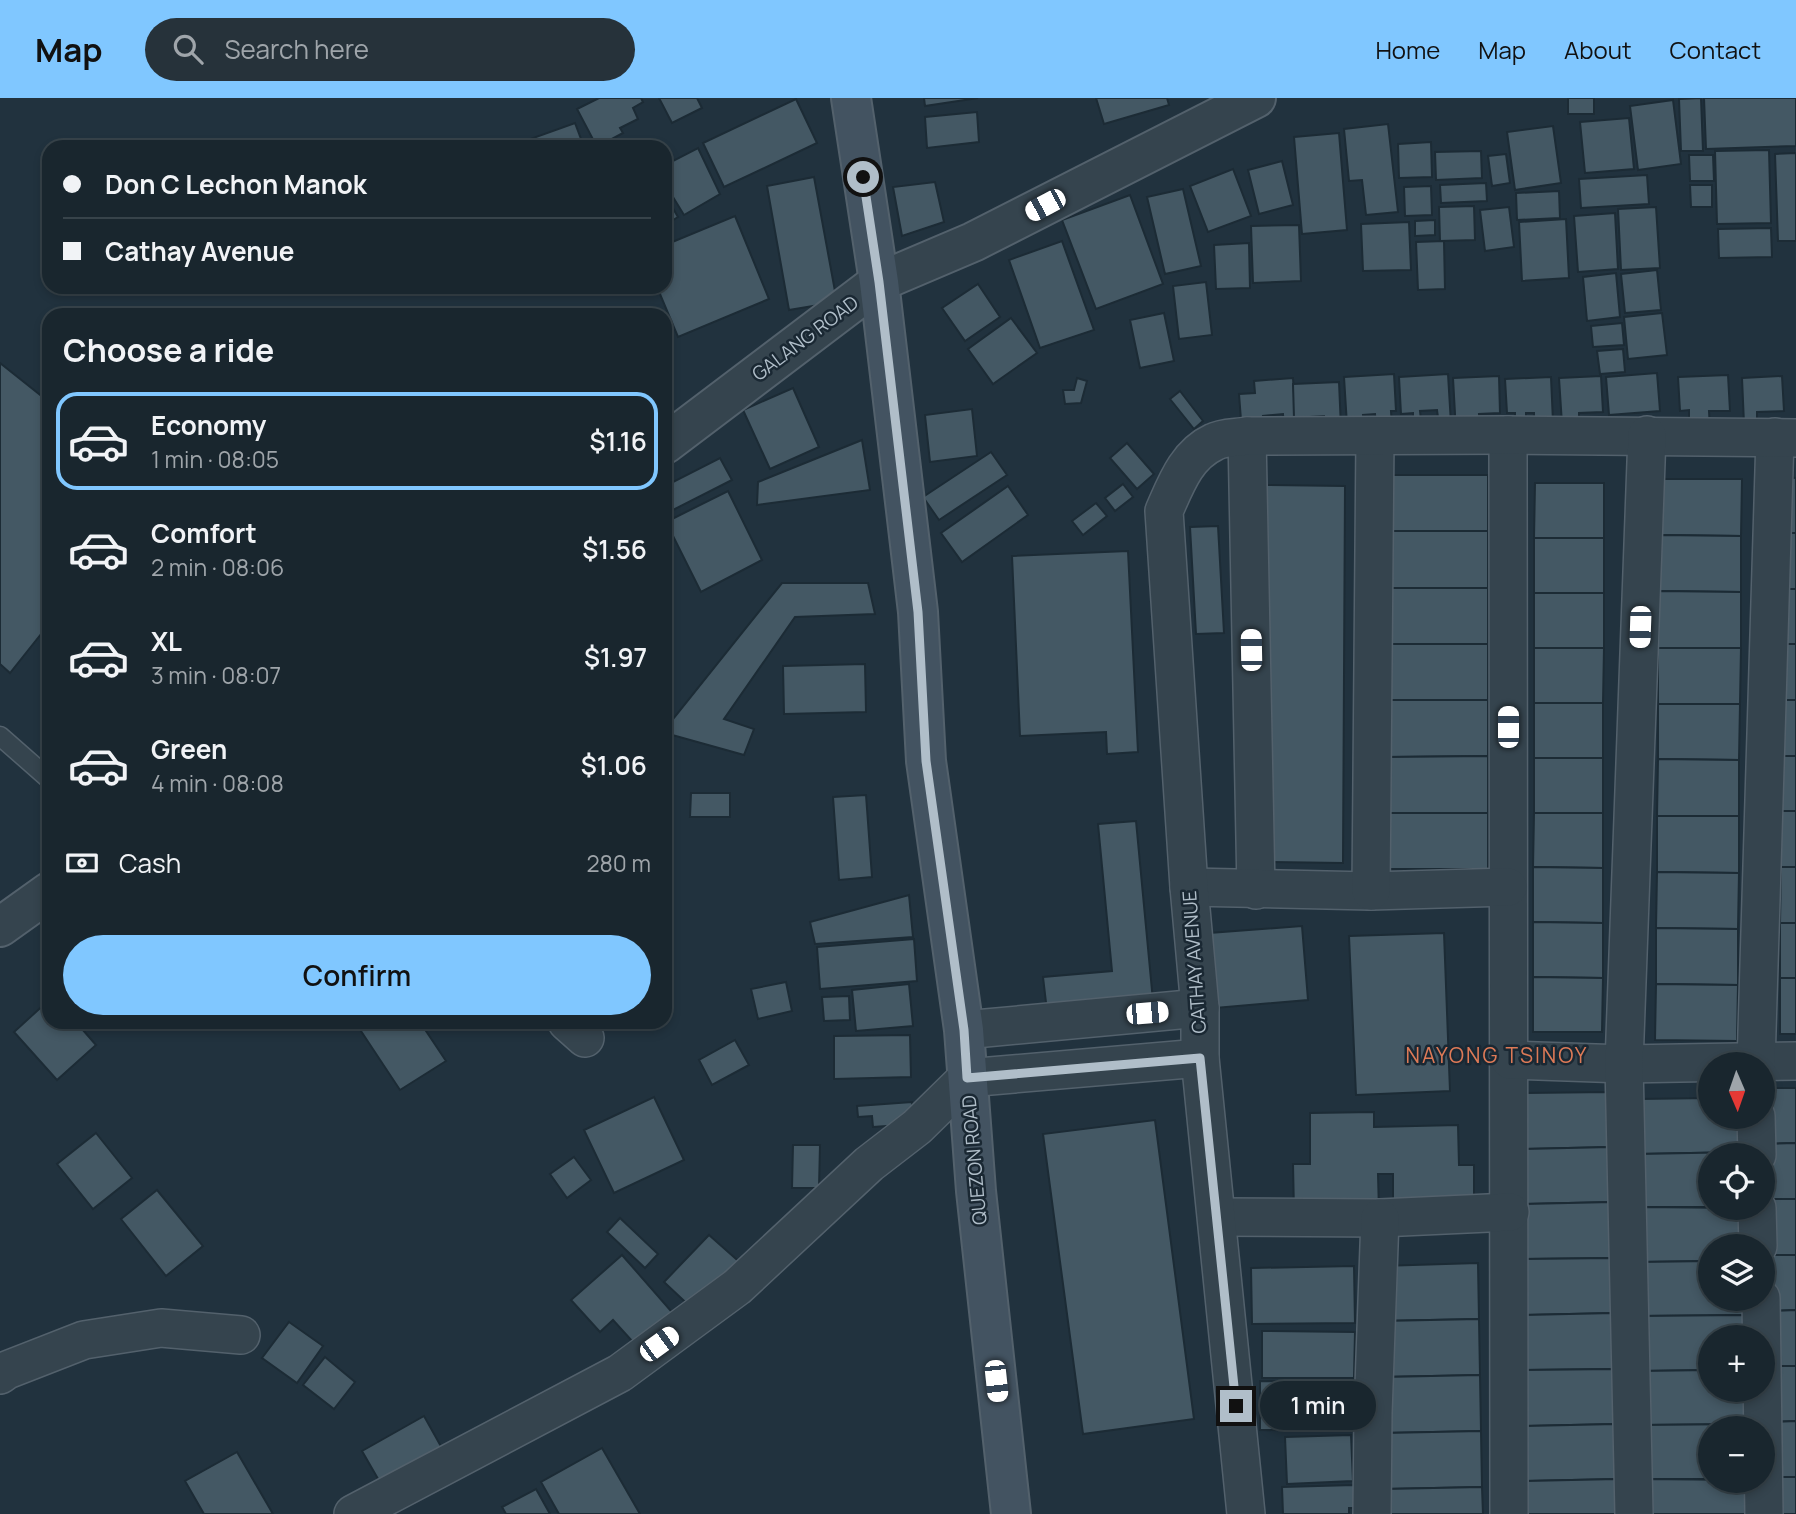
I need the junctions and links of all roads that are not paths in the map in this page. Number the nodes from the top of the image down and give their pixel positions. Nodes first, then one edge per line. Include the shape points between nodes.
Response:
1 (851, 98) edge
2 (1255, 98) edge
3 (879, 282) junction
4 (1508, 435) junction
5 (1647, 435) junction
6 (1247, 436) junction
7 (1375, 437) junction
8 (1786, 438) edge
9 (672, 439) edge
10 (0, 736) edge
11 (42, 773) edge
12 (1189, 887) junction
13 (1508, 887) junction
14 (1256, 890) junction
15 (1371, 891) junction
16 (42, 897) edge
17 (0, 928) edge
18 (1199, 1008) junction
19 (964, 1030) junction
20 (1757, 1052) edge
21 (1200, 1058) junction
22 (1510, 1060) junction
23 (1796, 1061) edge
24 (1775, 1062) edge
25 (1698, 1063) edge
26 (1624, 1064) junction
27 (967, 1078) junction
28 (1510, 1212) junction
29 (1218, 1217) junction
30 (1380, 1218) junction
31 (1761, 1311) edge
32 (241, 1335) dead end
33 (0, 1375) edge
34 (353, 1514) edge
35 (1011, 1514) edge
36 (1246, 1514) edge
37 (1372, 1514) edge
38 (1509, 1514) edge
39 (1634, 1514) edge
40 (1764, 1514) edge

1 - 3 main road, QUEZON ROAD
2 - 3 street, GALANG ROAD via 973,242
3 - 9 street, GALANG ROAD
3 - 19 main road, QUEZON ROAD via 918,612 926,761
4 - 5 street
4 - 7 street
4 - 13 street
5 - 8 street
5 - 26 street
6 - 7 street
6 - 12 street, CATHAY AVENUE via 1216,440 1191,457 1164,511
6 - 14 street
7 - 15 street
8 - 20 street
10 - 11 lane
12 - 14 street
12 - 18 street, CATHAY AVENUE
13 - 15 street
13 - 22 street
14 - 15 street
16 - 17 street
18 - 19 street
18 - 21 street, CATHAY AVENUE
19 - 27 main road, QUEZON ROAD
21 - 27 street
21 - 29 street, CATHAY AVENUE
22 - 26 street
22 - 28 street
23 - 24 street
25 - 26 street
26 - 39 street
27 - 34 street via 737,1287 620,1373
27 - 35 main road, QUEZON ROAD
28 - 30 street
28 - 38 street
29 - 30 street
29 - 36 street, CATHAY AVENUE
30 - 37 street
31 - 40 street
32 - 33 street via 161,1328 84,1340

